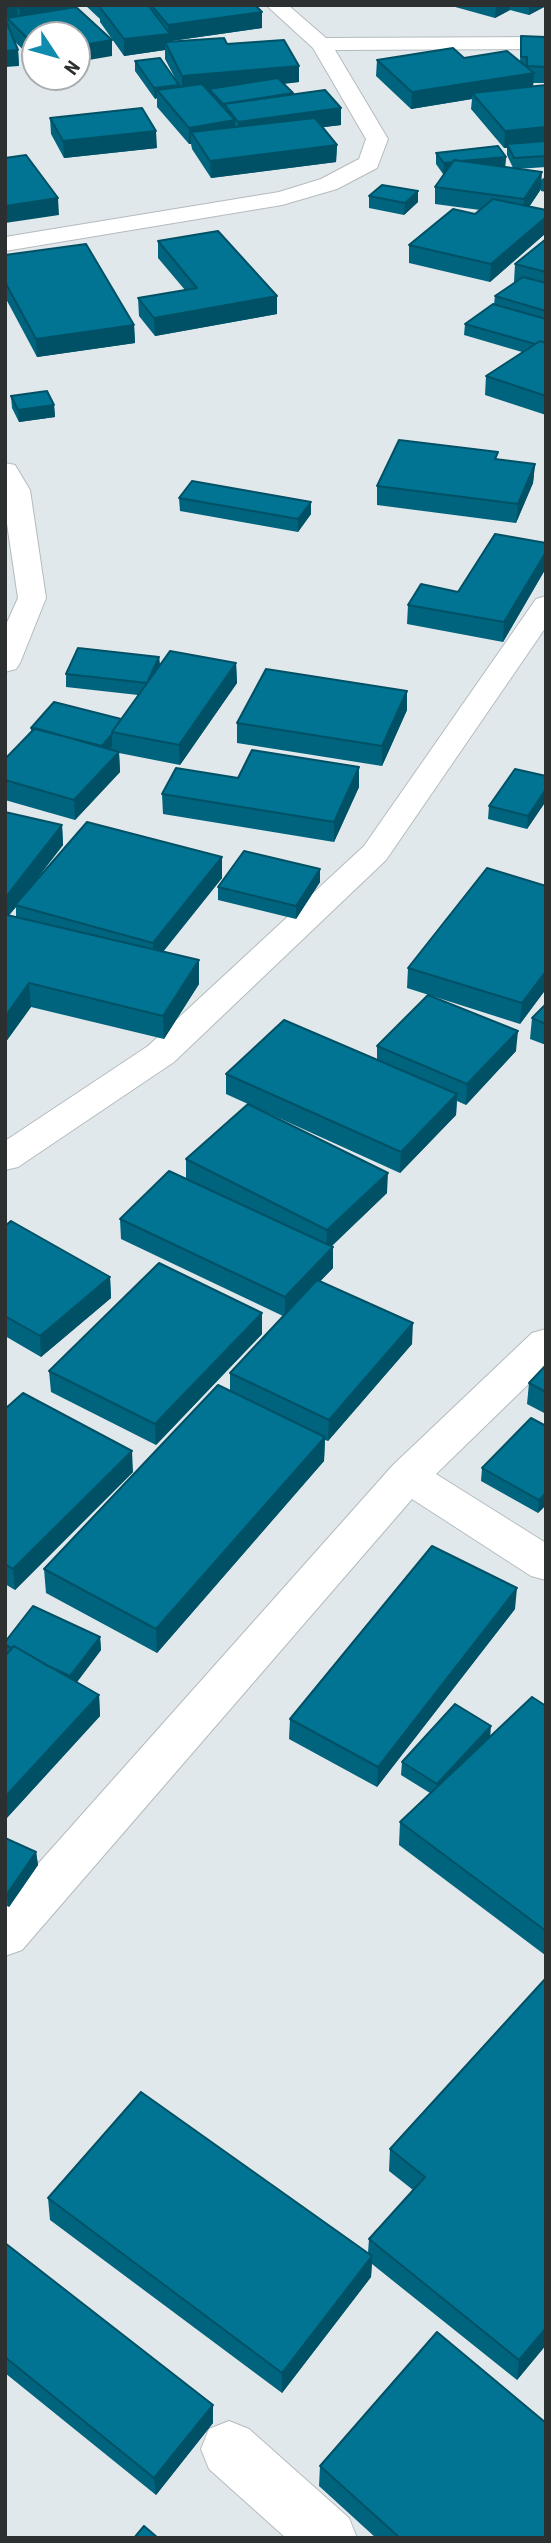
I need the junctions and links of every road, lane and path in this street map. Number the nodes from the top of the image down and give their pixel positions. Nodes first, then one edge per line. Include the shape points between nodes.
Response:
1 (276, 5) edge
2 (546, 43) edge
3 (321, 44) junction
4 (5, 244) edge
5 (5, 471) edge
6 (546, 605) edge
7 (5, 663) edge
8 (5, 1158) edge
9 (546, 1343) edge
10 (408, 1476) junction
11 (546, 1564) edge
12 (5, 1935) edge
13 (229, 2449) dead end
14 (329, 2538) edge

1 - 3 street
2 - 3 street
3 - 4 street via 377,139 369,163 329,184 282,198
5 - 7 street via 16,490 32,598
6 - 8 street via 375,853 161,1054
9 - 10 street
10 - 11 street
10 - 12 street
13 - 14 street

